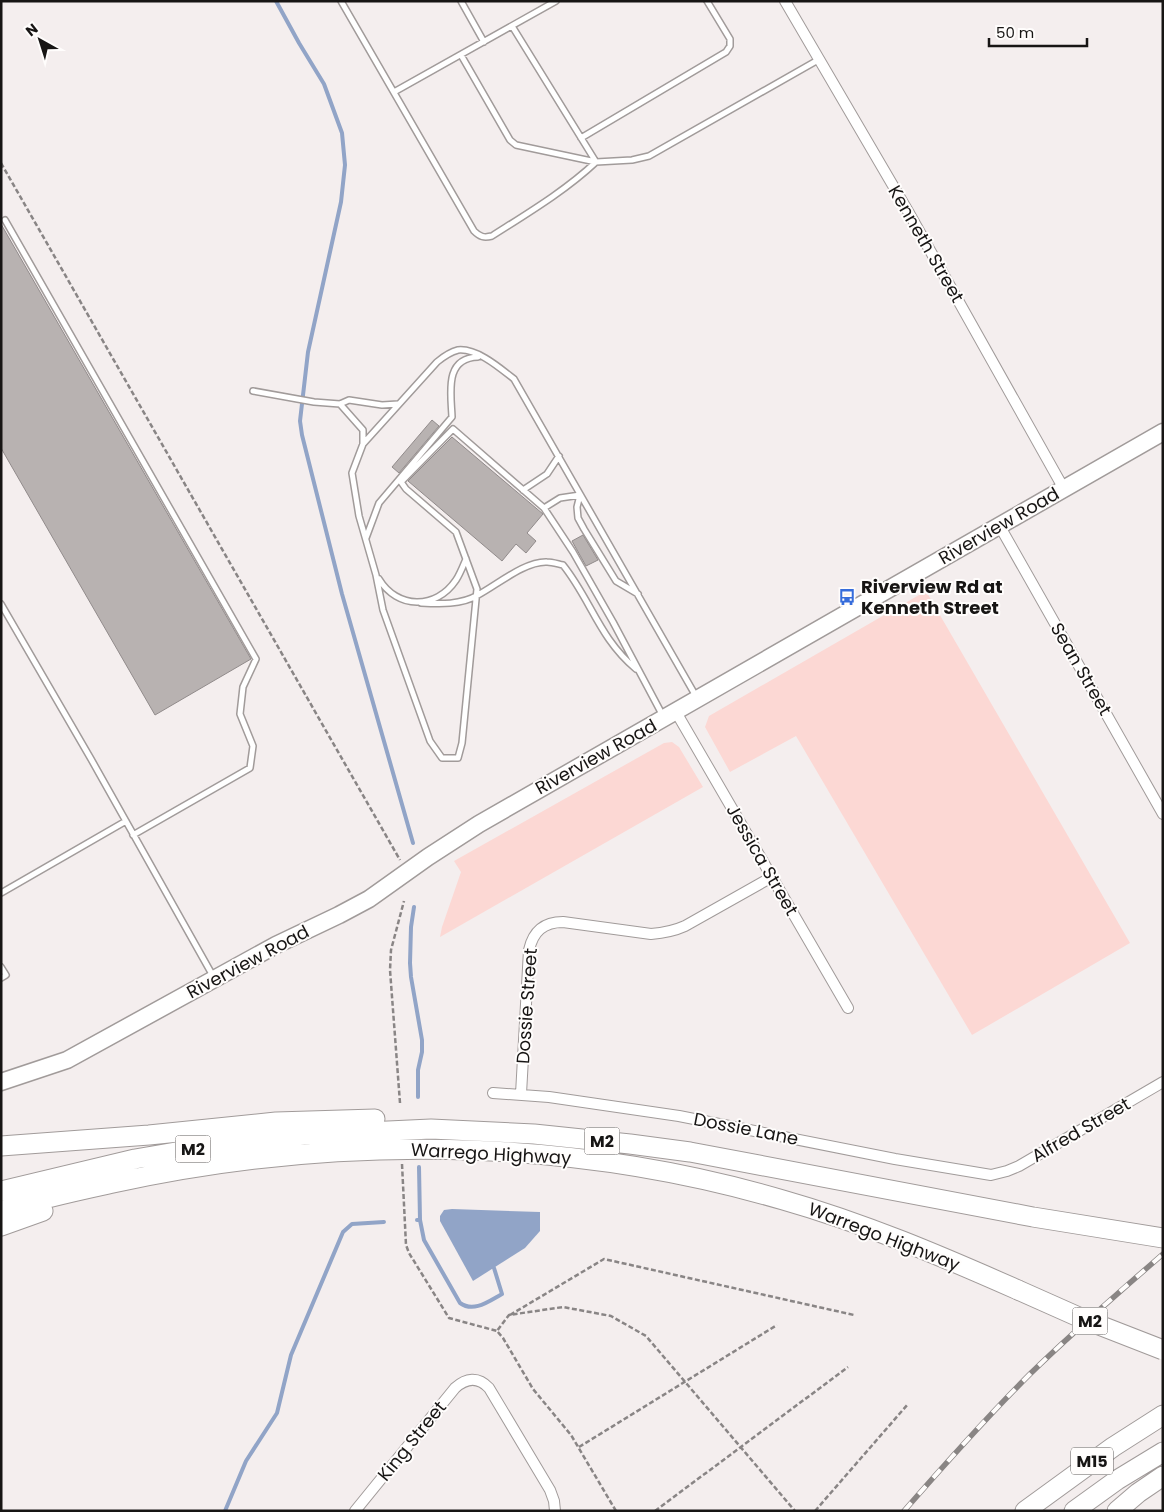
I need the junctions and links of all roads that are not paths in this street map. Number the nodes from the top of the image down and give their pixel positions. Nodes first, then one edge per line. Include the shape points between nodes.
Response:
1 (341, 1) edge
2 (462, 1) edge
3 (556, 1) edge
4 (707, 1) edge
5 (784, 1) edge
6 (512, 26) junction
7 (484, 42) junction
8 (461, 56) junction
9 (818, 60) junction
10 (394, 92) junction
11 (580, 138) junction
12 (596, 162) junction
13 (6, 220) dead end
14 (482, 357) junction
15 (253, 391) dead end
16 (340, 404) junction
17 (398, 404) junction
18 (1161, 438) edge
19 (363, 444) junction
20 (559, 456) junction
21 (1064, 488) junction
22 (523, 490) junction
23 (580, 495) junction
24 (544, 508) junction
25 (999, 525) junction
26 (366, 538) junction
27 (466, 559) junction
28 (376, 575) junction
29 (639, 595) junction
30 (478, 596) junction
31 (421, 603) junction
32 (1, 604) edge
33 (636, 669) junction
34 (698, 699) junction
35 (670, 716) junction
36 (1163, 814) edge
37 (126, 821) junction
38 (133, 835) junction
39 (772, 877) junction
40 (1, 893) edge
41 (1, 967) edge
42 (1, 978) edge
43 (214, 979) junction
44 (848, 1008) dead end
45 (1, 1073) edge
46 (26, 1073) junction
47 (1, 1082) edge
48 (1163, 1082) edge
49 (493, 1093) dead end
50 (521, 1094) junction
51 (431, 1129) junction
52 (1, 1146) edge
53 (997, 1174) joint
54 (1, 1192) edge
55 (68, 1193) junction
56 (1, 1211) edge
57 (1, 1226) edge
58 (1163, 1238) edge
59 (1163, 1350) edge
60 (1163, 1415) edge
61 (1163, 1452) edge
62 (1163, 1476) edge
63 (355, 1511) edge
64 (555, 1511) edge
65 (1025, 1511) edge
66 (1074, 1511) edge
67 (1118, 1511) edge

1 - 10 lane
2 - 7 lane
3 - 6 lane
4 - 11 lane via 730,39 726,52
5 - 9 street, Kenneth Street
6 - 7 lane
6 - 11 lane
7 - 8 lane
8 - 10 lane
8 - 12 lane via 516,145
9 - 12 lane via 649,156
9 - 21 street, Kenneth Street via 909,213
10 - 12 lane via 479,236 492,236 579,178
11 - 12 lane
13 - 38 lane via 256,659 243,687 240,714 253,746 250,768
14 - 17 lane via 459,350 446,354
14 - 20 lane via 514,379
14 - 26 lane via 470,357 456,366 450,381 452,417 379,503
15 - 16 lane
16 - 17 lane via 349,400
16 - 19 lane via 363,430
17 - 19 lane
18 - 21 main road, Riverview Road
19 - 26 lane via 352,473
20 - 22 lane via 547,474
20 - 23 lane
21 - 25 main road, Riverview Road
22 - 24 lane
22 - 27 lane via 453,429 402,482 456,532
23 - 24 lane via 560,498
23 - 29 lane
23 - 29 lane via 578,518 584,529 616,581
24 - 33 lane via 613,622
25 - 34 main road, Riverview Road
25 - 36 street, Sean Street
26 - 28 lane
27 - 30 lane
27 - 31 lane via 456,580 447,589
28 - 30 lane via 384,610 423,722 430,741 442,758 458,758 462,743
28 - 31 lane via 392,594 402,600
29 - 34 lane
30 - 31 lane via 461,602
30 - 33 lane via 529,566 546,561 563,565 608,640
32 - 37 lane
33 - 35 lane
34 - 35 main road, Riverview Road
35 - 39 street, Jessica Street
35 - 43 main road, Riverview Road via 464,834 369,899
37 - 38 lane
37 - 40 lane
38 - 43 lane
39 - 44 street, Jessica Street
39 - 50 street, Dossie Street via 685,926 664,933 563,922 540,928 529,950
41 - 42 lane via 6,975
43 - 46 main road, Riverview Road via 75,1056
45 - 46 main road, Riverview Road
46 - 47 main road, Riverview Road
48 - 53 street, Alfred Street via 1019,1166
49 - 50 street, Dossie Lane
50 - 53 street, Dossie Lane via 679,1116 895,1159 978,1174
51 - 52 highway via 412,1118 276,1122
51 - 54 highway, Warrego Highway / M2 via 303,1136 199,1148 127,1161
51 - 58 highway, Warrego Highway / M2 via 534,1134 690,1152
55 - 56 highway, Warrego Highway / M2
55 - 57 highway via 53,1207
55 - 59 highway, Warrego Highway / M2, bridge via 162,1172 339,1151 451,1149 514,1152 637,1166 743,1189 861,1225
60 - 65 highway, M15
61 - 66 highway, M15
62 - 67 highway
63 - 64 street, King Street via 455,1388 466,1380 474,1379 489,1388 550,1490

